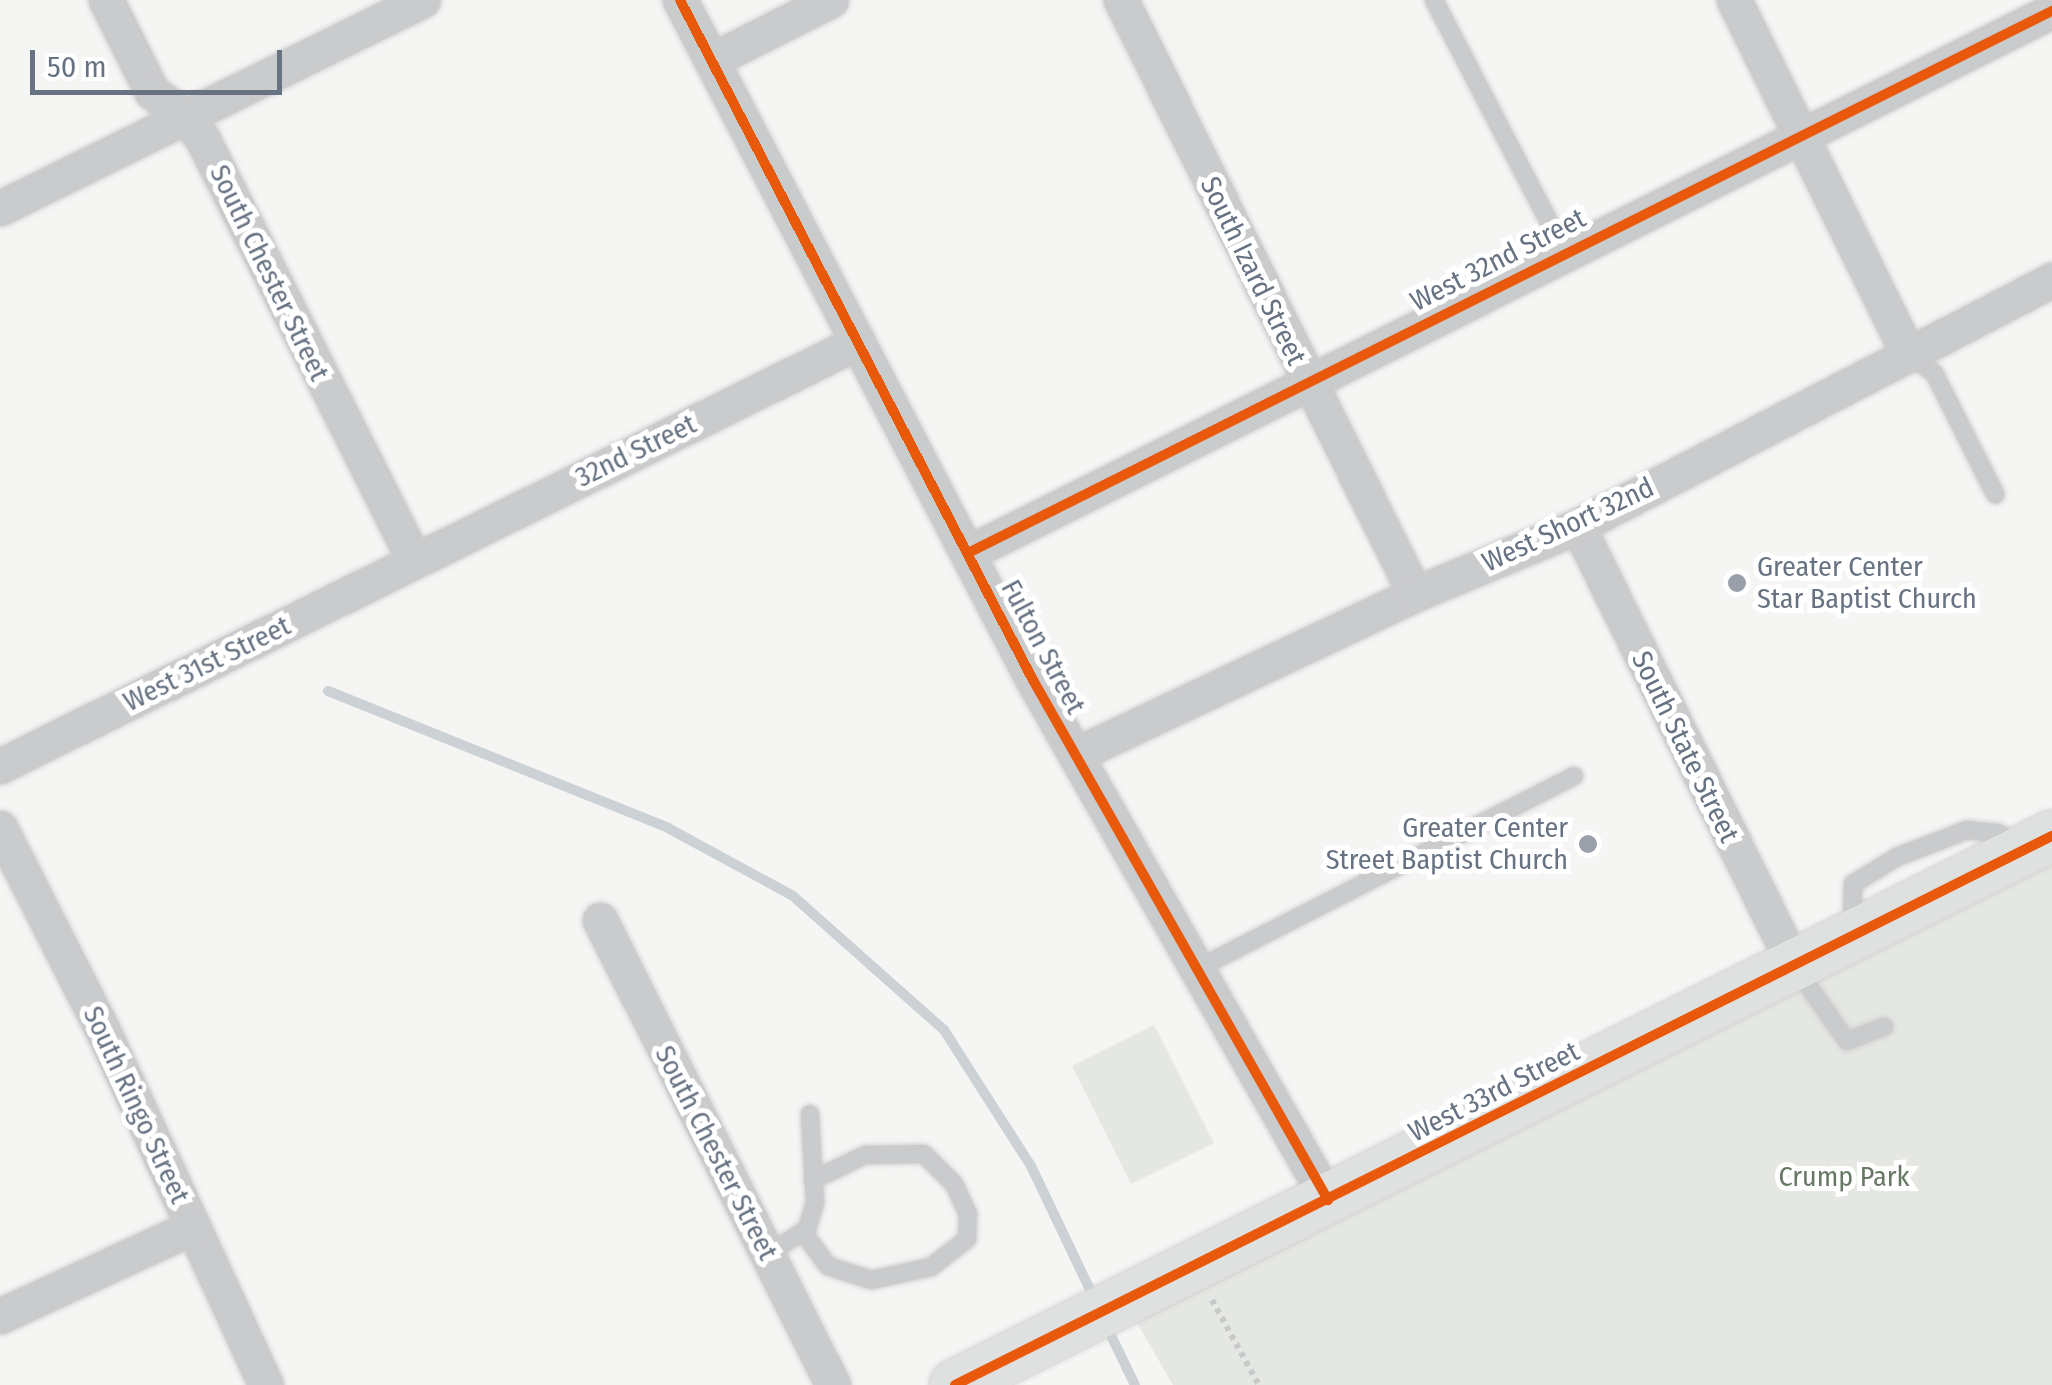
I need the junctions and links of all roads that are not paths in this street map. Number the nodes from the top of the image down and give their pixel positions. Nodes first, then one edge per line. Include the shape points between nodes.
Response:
1 (106, 0) edge
2 (422, 0) edge
3 (680, 0) edge
4 (830, 0) edge
5 (1121, 0) edge
6 (1434, 0) edge
7 (1734, 0) edge
8 (2052, 11) edge
9 (712, 60) junction
10 (188, 119) junction
11 (1800, 132) junction
12 (0, 208) edge
13 (1564, 252) junction
14 (2052, 280) edge
15 (858, 342) junction
16 (1909, 355) junction
17 (1308, 380) junction
18 (1996, 494) dead end
19 (1578, 526) junction
20 (968, 553) junction
21 (414, 560) junction
22 (1415, 594) junction
23 (1077, 754) junction
24 (0, 766) edge
25 (1574, 776) dead end
26 (0, 828) edge
27 (2038, 843) edge
28 (600, 920) dead end
29 (1201, 967) junction
30 (1794, 967) junction
31 (1884, 1027) dead end
32 (810, 1114) dead end
33 (813, 1180) junction
34 (1328, 1200) junction
35 (193, 1227) junction
36 (802, 1232) junction
37 (766, 1255) junction
38 (0, 1316) edge
39 (266, 1385) edge
40 (833, 1385) edge
41 (955, 1385) edge

1 - 10 street, South Chester Street via 152,92
2 - 10 street
3 - 9 street, Fulton Street
4 - 9 street
5 - 17 street, South Izard Street
6 - 13 lane
7 - 11 street
8 - 11 street, West 32nd Street
9 - 15 street, Fulton Street
10 - 12 street
10 - 21 street, South Chester Street
11 - 13 street, West 32nd Street
11 - 16 street
13 - 17 street, West 32nd Street
14 - 16 street, West Short 32nd
15 - 20 street, Fulton Street
15 - 21 street, 32nd Street
16 - 18 lane via 1934,373
16 - 19 street, West Short 32nd
17 - 20 street, West 32nd Street
17 - 22 street, South Izard Street
19 - 22 street, West Short 32nd
19 - 30 street, South State Street
20 - 23 street, Fulton Street
21 - 24 street, West 31st Street
22 - 23 street, West Short 32nd
23 - 29 street, Fulton Street
25 - 29 lane
26 - 35 street, South Ringo Street
27 - 30 street, West 33rd Street
28 - 37 street, South Chester Street
29 - 34 street, Fulton Street
30 - 31 lane via 1847,1041
30 - 34 street, West 33rd Street
32 - 33 lane
33 - 36 lane via 815,1202
33 - 36 lane via 865,1155 924,1154 954,1184 968,1214 967,1239 932,1267 871,1280 828,1266
34 - 41 street, West 33rd Street
35 - 38 street
35 - 39 street, South Ringo Street
36 - 37 lane
37 - 40 street, South Chester Street

